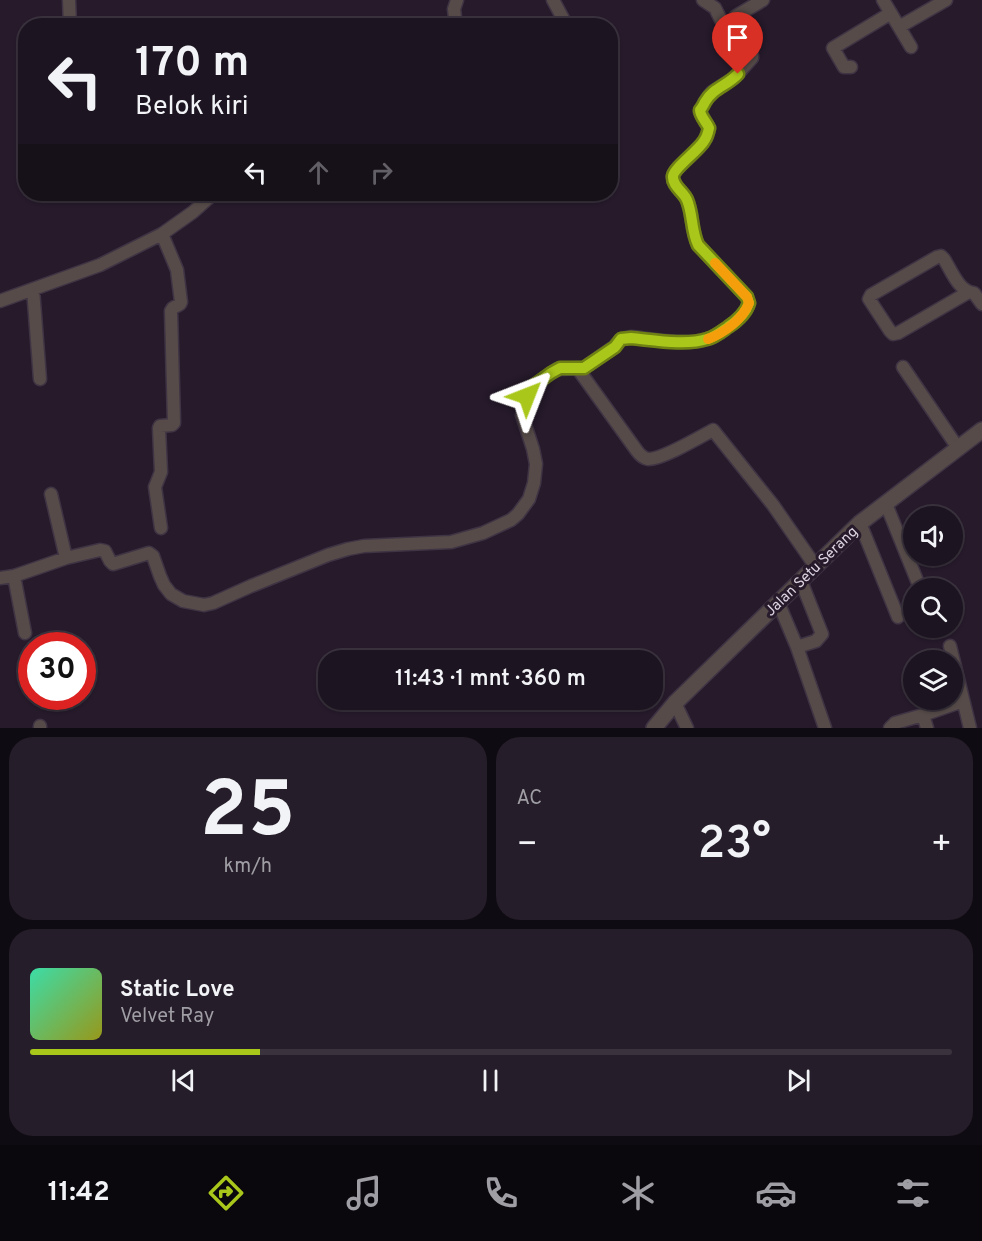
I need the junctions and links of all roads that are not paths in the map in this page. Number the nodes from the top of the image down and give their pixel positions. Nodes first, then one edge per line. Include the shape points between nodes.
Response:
1 (69, 0) edge
2 (457, 0) edge
3 (553, 0) edge
4 (703, 0) edge
5 (763, 0) edge
6 (883, 0) edge
7 (946, 0) edge
8 (891, 13) junction
9 (70, 18) edge
10 (455, 18) edge
11 (563, 18) edge
12 (736, 21) junction
13 (899, 27) junction
14 (911, 47) dead end
15 (851, 67) dead end
16 (205, 201) edge
17 (162, 234) junction
18 (33, 289) junction
19 (967, 293) junction
20 (0, 301) edge
21 (982, 304) edge
22 (903, 368) dead end
23 (578, 369) junction
24 (40, 379) dead end
25 (982, 430) edge
26 (958, 448) junction
27 (51, 494) dead end
28 (886, 504) junction
29 (860, 523) junction
30 (161, 528) dead end
31 (66, 558) junction
32 (816, 567) junction
33 (14, 576) junction
34 (0, 578) edge
35 (916, 578) edge
36 (801, 580) junction
37 (778, 602) junction
38 (898, 617) dead end
39 (25, 632) edge
40 (950, 646) dead end
41 (797, 647) junction
42 (951, 650) edge
43 (963, 701) edge
44 (675, 703) junction
45 (937, 710) edge
46 (923, 715) junction
47 (654, 728) edge
48 (687, 728) edge
49 (825, 728) edge
50 (890, 728) edge
51 (927, 728) edge
52 (970, 728) edge

1 - 9 street
2 - 10 street
3 - 11 street
4 - 12 street via 713,6 723,24
5 - 12 street via 739,13
6 - 8 street
7 - 13 street
8 - 13 street
8 - 15 street via 833,48 843,67
12 - 23 street via 752,58 734,78 711,92 700,109 709,128 706,139 673,178 686,197 698,245 747,297 748,307 715,336 688,342 621,339 615,347
13 - 14 street
16 - 17 street
17 - 18 street via 100,265
17 - 30 street via 177,270 181,302 171,311 174,423 159,428 161,472 155,487
18 - 20 street
18 - 24 street
19 - 19 street via 893,334 869,299 940,256
19 - 21 street via 974,293
22 - 26 street
23 - 31 street via 560,368 533,386 527,396 522,415 536,464 534,483 518,514 483,533 451,542 348,549 204,605 171,594 149,553 116,564 102,550
23 - 32 street via 645,458 663,455 713,430
25 - 26 street, Jalan Setu Serang
26 - 28 street, Jalan Setu Serang
27 - 31 street
28 - 29 street, Jalan Setu Serang
28 - 35 street
29 - 32 street, Jalan Setu Serang
29 - 38 street
31 - 33 street
32 - 36 street, Jalan Setu Serang
33 - 34 street
33 - 39 street
36 - 37 street, Jalan Setu Serang
36 - 41 street via 822,634 816,641
37 - 41 street
37 - 44 street, Jalan Setu Serang
40 - 42 street
41 - 49 street
43 - 52 street
44 - 47 street, Jalan Setu Serang
44 - 48 street
45 - 46 street
46 - 50 street
46 - 51 street

